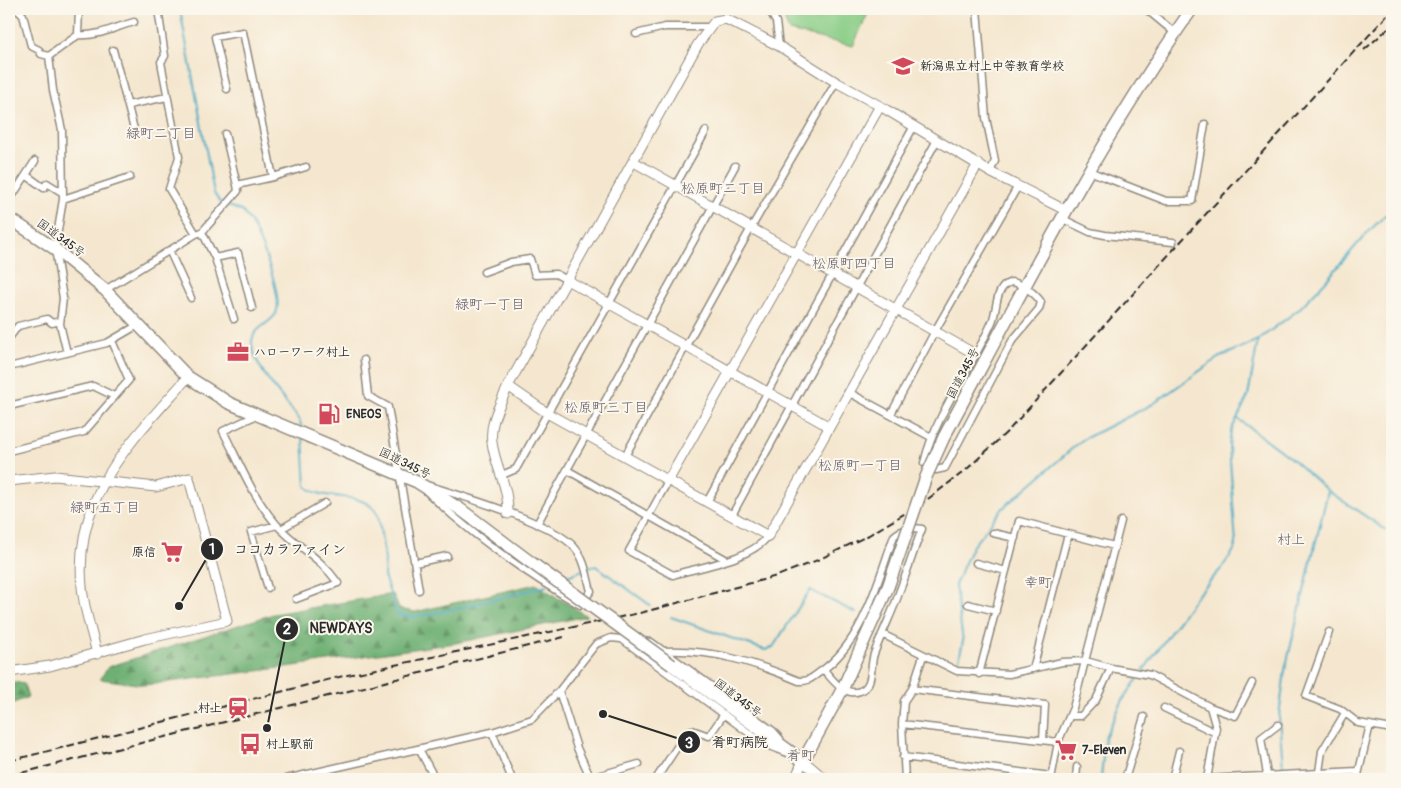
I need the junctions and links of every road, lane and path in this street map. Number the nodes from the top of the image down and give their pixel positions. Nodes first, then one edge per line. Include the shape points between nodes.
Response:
1 (16, 9) edge
2 (79, 9) edge
3 (158, 9) edge
4 (769, 9) edge
5 (977, 9) edge
6 (1146, 9) edge
7 (1192, 9) edge
8 (134, 22) dead end
9 (711, 27) junction
10 (1175, 33) junction
11 (636, 34) dead end
12 (78, 35) junction
13 (779, 46) junction
14 (113, 50) dead end
15 (49, 56) junction
16 (836, 82) junction
17 (227, 89) dead end
18 (167, 97) junction
19 (128, 105) junction
20 (880, 106) junction
21 (1205, 124) dead end
22 (914, 126) junction
23 (706, 131) dead end
24 (135, 133) dead end
25 (225, 134) dead end
26 (937, 140) junction
27 (36, 161) dead end
28 (634, 162) junction
29 (978, 164) junction
30 (735, 166) dead end
31 (306, 167) dead end
32 (1089, 171) junction
33 (990, 172) junction
34 (26, 175) junction
35 (130, 176) dead end
36 (273, 177) junction
37 (237, 185) junction
38 (676, 186) junction
39 (1018, 186) junction
40 (63, 196) junction
41 (9, 201) edge
42 (712, 206) junction
43 (1065, 215) junction
44 (9, 218) edge
45 (751, 228) junction
46 (199, 233) junction
47 (1173, 242) dead end
48 (55, 249) junction
49 (169, 250) junction
50 (795, 253) junction
51 (215, 258) junction
52 (484, 272) dead end
53 (833, 274) junction
54 (567, 280) junction
55 (856, 287) junction
56 (1024, 288) junction
57 (104, 290) junction
58 (191, 298) dead end
59 (610, 304) junction
60 (252, 308) dead end
61 (896, 309) junction
62 (234, 318) dead end
63 (60, 321) junction
64 (138, 325) junction
65 (647, 325) junction
66 (935, 331) junction
67 (9, 338) edge
68 (112, 341) junction
69 (687, 347) junction
70 (67, 353) junction
71 (975, 354) junction
72 (364, 360) dead end
73 (9, 366) edge
74 (730, 371) junction
75 (188, 377) junction
76 (508, 386) junction
77 (767, 392) junction
78 (848, 392) junction
79 (114, 396) junction
80 (9, 406) edge
81 (792, 406) junction
82 (547, 414) junction
83 (891, 414) junction
84 (258, 415) junction
85 (828, 426) junction
86 (586, 434) junction
87 (931, 436) junction
88 (9, 451) edge
89 (625, 456) junction
90 (567, 470) junction
91 (401, 474) junction
92 (502, 475) junction
93 (103, 480) junction
94 (9, 481) edge
95 (668, 481) junction
96 (417, 482) junction
97 (706, 502) junction
98 (325, 503) dead end
99 (508, 514) junction
100 (732, 515) junction
101 (648, 516) junction
102 (1121, 522) dead end
103 (537, 524) junction
104 (279, 527) junction
105 (993, 533) dead end
106 (1068, 534) junction
107 (768, 536) junction
108 (1015, 538) junction
109 (1114, 546) junction
110 (447, 556) dead end
111 (727, 560) junction
112 (415, 563) junction
113 (976, 563) dead end
114 (1006, 571) junction
115 (268, 588) dead end
116 (420, 590) dead end
117 (296, 599) dead end
118 (968, 604) dead end
119 (996, 611) junction
120 (1329, 632) dead end
121 (882, 634) junction
122 (622, 639) junction
123 (665, 650) junction
124 (97, 654) junction
125 (923, 656) junction
126 (1086, 661) junction
127 (1111, 668) junction
128 (1033, 669) junction
129 (824, 670) junction
130 (9, 672) edge
131 (979, 674) junction
132 (1252, 683) dead end
133 (912, 689) junction
134 (842, 690) junction
135 (558, 691) junction
136 (1210, 707) junction
137 (1164, 708) dead end
138 (1345, 713) junction
139 (724, 714) junction
140 (1070, 716) junction
141 (1144, 717) dead end
142 (902, 724) junction
143 (1370, 724) junction
144 (1278, 725) dead end
145 (1392, 730) edge
146 (492, 732) junction
147 (1216, 733) junction
148 (1043, 740) junction
149 (1058, 742) junction
150 (419, 749) junction
151 (1179, 751) dead end
152 (791, 754) junction
153 (902, 757) junction
154 (803, 761) junction
155 (639, 764) dead end
156 (1077, 767) dead end
157 (1357, 771) junction
158 (1267, 775) junction
159 (1319, 776) edge
160 (1255, 777) edge
161 (1051, 778) edge
162 (286, 779) edge
163 (435, 779) edge
164 (512, 779) edge
165 (590, 779) edge
166 (656, 779) edge
167 (795, 779) edge
168 (824, 779) edge
169 (905, 779) edge
170 (1076, 779) edge
171 (1125, 779) edge
172 (1172, 779) edge
173 (1207, 779) edge
174 (1357, 779) edge

1 - 15 street via 23,16 32,46
2 - 12 street
3 - 18 street
4 - 13 street via 776,22
5 - 33 street via 986,118 995,161
6 - 10 street
7 - 10 highway, 国道345号
8 - 12 street via 93,37
9 - 11 street via 665,27
9 - 13 street via 715,21 726,19
9 - 28 street via 698,44
10 - 32 highway, 国道345号
12 - 15 street
13 - 16 street
14 - 19 street
15 - 40 street via 52,90 62,130
16 - 20 street
16 - 45 street
17 - 36 street via 215,37 243,32
18 - 19 street
18 - 46 street via 179,156 168,188
19 - 24 street
20 - 22 street
20 - 50 street
21 - 32 street via 1192,202 1166,201
22 - 26 street
22 - 53 street
23 - 38 street
25 - 37 street
26 - 29 street
26 - 55 street
27 - 34 street
28 - 38 street
28 - 54 street
29 - 33 street
29 - 61 street
30 - 42 street
31 - 36 street
32 - 43 highway, 国道345号
33 - 39 street
34 - 40 street via 44,188 47,183
34 - 41 street
35 - 40 street
36 - 37 street
37 - 46 street via 238,192
38 - 42 street
38 - 59 street
39 - 43 street
39 - 66 street
40 - 48 street
42 - 45 street
42 - 65 street
43 - 47 street via 1090,232 1105,236
43 - 56 highway, 国道345号
44 - 48 highway, 国道345号
45 - 50 street
45 - 69 street
46 - 49 street
46 - 51 street
48 - 57 highway, 国道345号
48 - 63 street via 64,298
49 - 57 street
49 - 58 street
50 - 53 street
50 - 74 street
51 - 60 street via 238,253
51 - 62 street
52 - 54 street via 530,259 535,275 556,274
53 - 55 street
53 - 77 street
54 - 59 street
54 - 76 street
55 - 61 street
55 - 81 street
56 - 71 street via 1010,282 1001,288 992,322
56 - 87 street via 1039,299 1039,309 1012,341 945,468 939,470 924,463
56 - 134 highway, 国道345号, bridge via 944,437 926,477 888,587
57 - 64 highway, 国道345号
59 - 65 street
59 - 82 street
61 - 66 street
61 - 78 street
63 - 67 street via 52,323 47,319 18,326
63 - 70 street
64 - 68 street
64 - 75 highway, 国道345号
65 - 69 street
65 - 86 street
66 - 71 street
66 - 83 street
68 - 70 street
68 - 79 street via 129,380
69 - 74 street
69 - 89 street
70 - 73 street
71 - 87 street
72 - 91 street via 368,396 388,407
74 - 77 street
74 - 95 street
75 - 84 highway, 国道345号 via 230,403
75 - 93 street
76 - 82 street
76 - 92 street via 494,418 492,441
77 - 81 street
77 - 97 street
78 - 83 street
78 - 85 street
79 - 80 street via 93,386
79 - 88 street via 84,432
81 - 85 street
81 - 100 street
82 - 86 street
82 - 92 street via 516,469
83 - 87 street
84 - 91 highway, 国道345号
84 - 104 street via 223,430 256,495
85 - 107 street
86 - 89 street
86 - 90 street
89 - 95 street
90 - 101 street
90 - 103 street
91 - 96 highway, 国道345号
91 - 112 street
92 - 99 street via 509,498
93 - 94 street via 55,476
93 - 124 street via 90,512 81,568
93 - 124 street via 156,487 190,478 227,621 145,639
95 - 97 street
95 - 101 street
96 - 99 street
96 - 103 street via 446,512 554,590 580,605 591,591 584,563 576,548
96 - 152 highway, 国道345号, bridge via 460,509
97 - 100 street
98 - 104 street
99 - 103 street
100 - 107 street
101 - 111 street
101 - 111 street via 629,551 672,575
102 - 109 street
104 - 115 street via 251,532
104 - 117 street via 326,566 338,583
105 - 108 street
106 - 108 street via 1019,521
106 - 109 street
106 - 128 street
107 - 111 street via 762,545
108 - 114 street
109 - 126 street
110 - 112 street
112 - 116 street
113 - 114 street
114 - 119 street
118 - 119 street
119 - 131 street
120 - 138 street via 1306,696
121 - 125 street
121 - 129 street via 922,529 901,531 894,536 852,641
121 - 134 street via 866,688 852,692
122 - 123 street via 651,642
122 - 135 street via 611,638 596,644
122 - 139 street
123 - 129 street via 696,651 748,661 802,682
123 - 152 street via 774,731
124 - 130 street
125 - 131 street via 957,671
125 - 133 street
126 - 127 street
126 - 128 street via 1062,662
126 - 140 street
127 - 136 street via 1150,675
127 - 140 street via 1096,700 1080,716
128 - 131 street via 1009,674
129 - 134 street
132 - 136 street via 1235,716
133 - 142 street via 904,701
133 - 148 street via 1045,705
134 - 154 highway, 国道345号
135 - 146 street via 532,719
135 - 165 street
136 - 147 street
137 - 147 street
138 - 143 street via 1358,723
138 - 159 street via 1322,751
139 - 152 street via 764,744
139 - 166 street via 709,736 692,730 687,732
140 - 149 street
141 - 171 street
142 - 148 street
142 - 153 street
143 - 145 street
143 - 157 street
144 - 158 street via 1261,738
146 - 150 street
146 - 164 street
147 - 173 street
148 - 149 street
149 - 161 street
150 - 162 street
150 - 163 street
151 - 172 street
152 - 154 highway, 国道345号
153 - 161 street
153 - 169 street
154 - 167 street
154 - 168 main road
155 - 165 street
156 - 170 street
157 - 159 street
157 - 174 street
158 - 159 street
158 - 160 street
160 - 173 street

